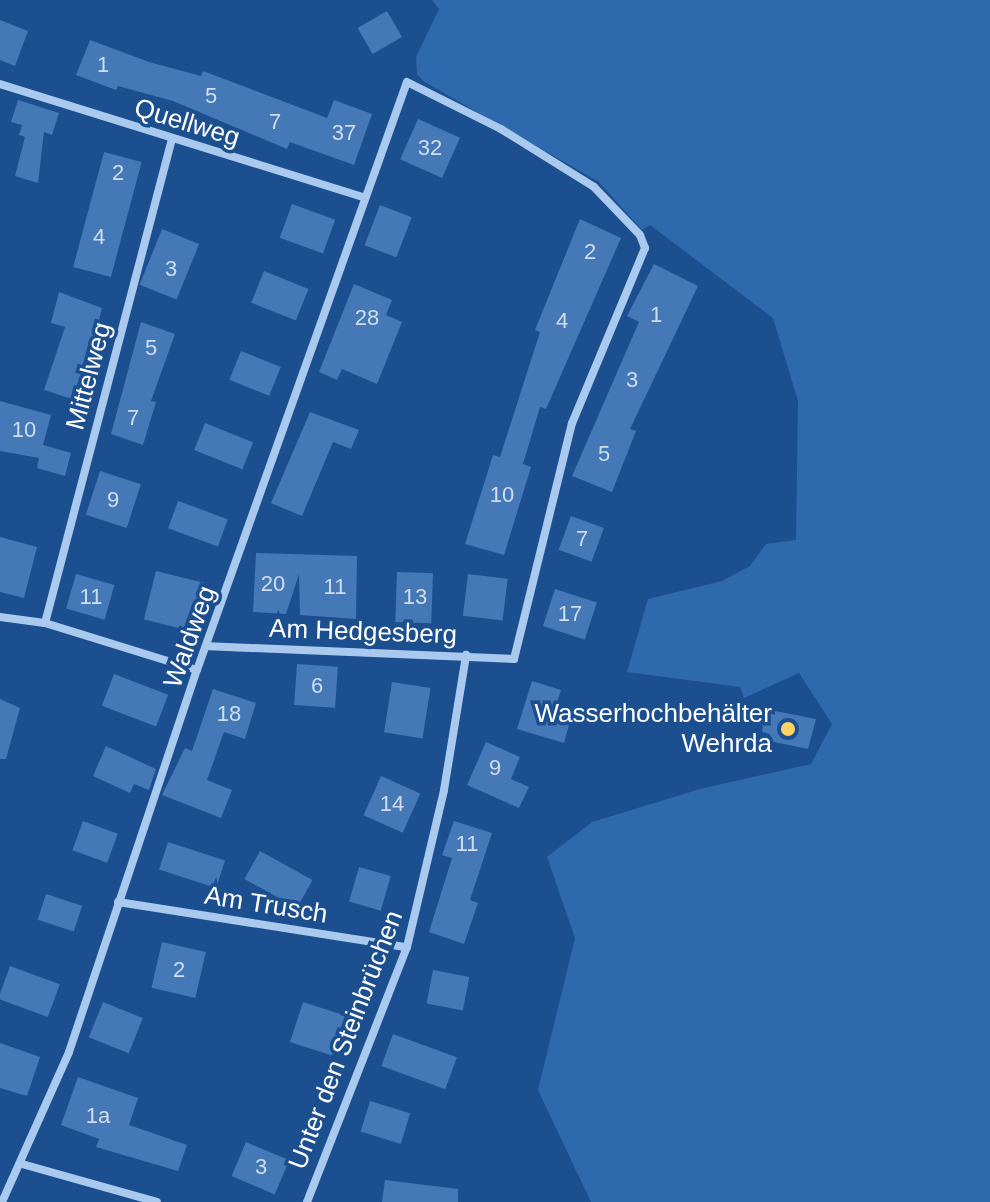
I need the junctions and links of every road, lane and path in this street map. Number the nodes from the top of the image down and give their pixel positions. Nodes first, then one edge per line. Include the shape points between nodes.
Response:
1 (0, 84) edge
2 (172, 140) junction
3 (363, 197) junction
4 (0, 617) edge
5 (45, 623) junction
6 (209, 646) junction
7 (466, 655) junction
8 (514, 659) joint
9 (197, 670) junction
10 (118, 902) junction
11 (407, 947) junction
12 (22, 1164) junction
13 (2, 1202) edge
14 (157, 1202) edge
15 (307, 1202) edge

1 - 2 street, Quellweg
2 - 3 street, Quellweg
2 - 5 street, Mittelweg
3 - 6 street, Waldweg
3 - 8 street, Waldweg via 407,82 501,129 594,187 640,235 645,248 572,423
4 - 5 street
5 - 9 street
6 - 7 street, Am Hedgesberg
6 - 9 street, Waldweg
7 - 8 street, Am Hedgesberg
7 - 11 street, Unter den Steinbrüchen via 444,790
9 - 10 street, Waldweg
10 - 11 street, Am Trusch
10 - 12 street, Waldweg via 69,1052
11 - 15 street, Unter den Steinbrüchen
12 - 13 street, Waldweg
12 - 14 street

